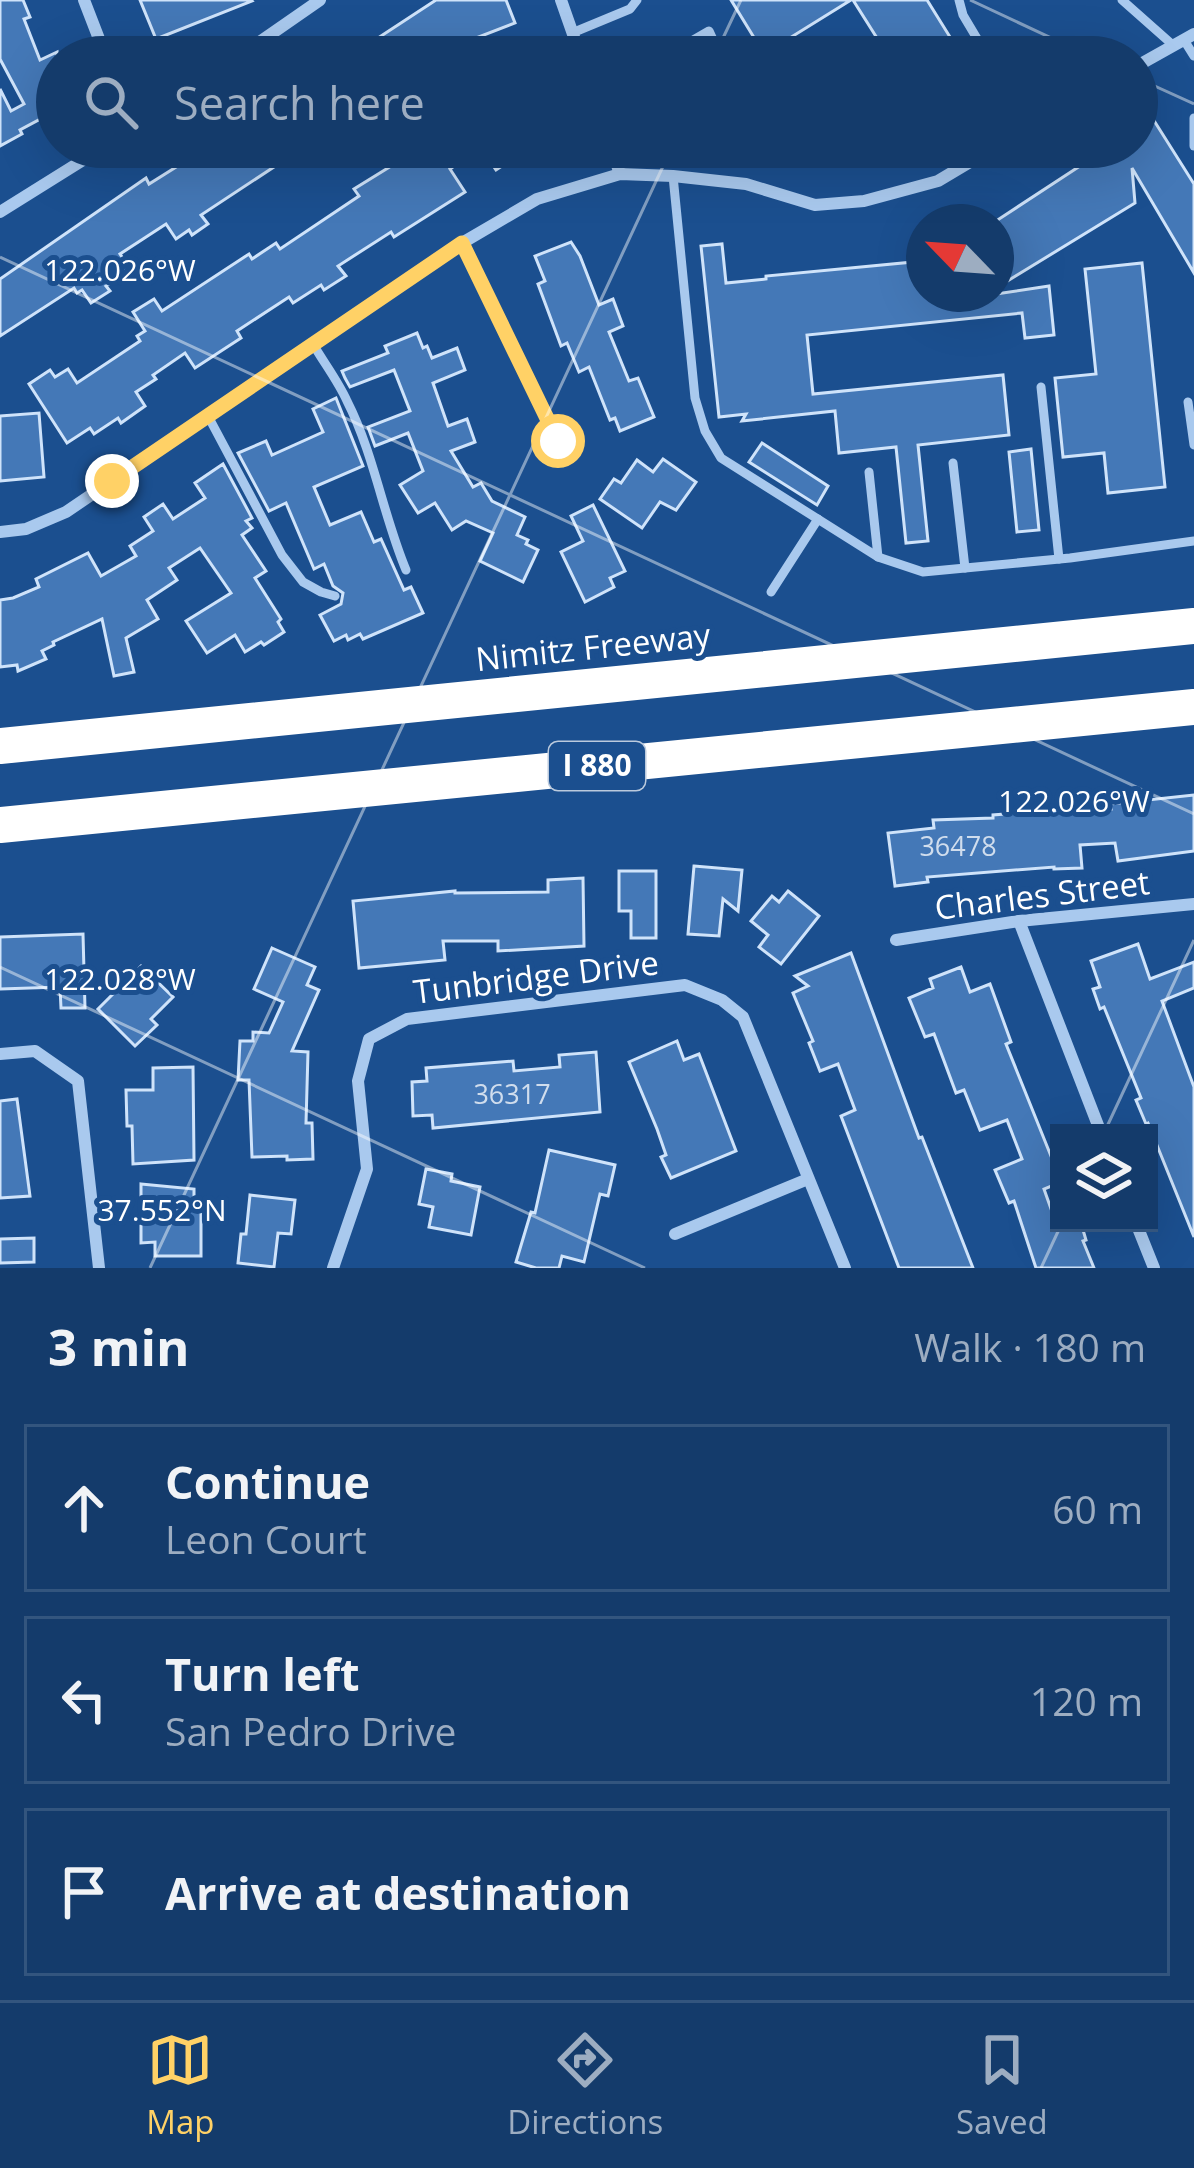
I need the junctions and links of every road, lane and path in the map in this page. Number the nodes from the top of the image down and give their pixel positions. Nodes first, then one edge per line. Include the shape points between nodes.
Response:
1 (84, 0) edge
2 (320, 0) edge
3 (561, 0) edge
4 (637, 0) edge
5 (959, 0) edge
6 (1122, 0) edge
7 (572, 32) junction
8 (98, 36) edge
9 (268, 36) edge
10 (573, 36) edge
11 (976, 36) edge
12 (1184, 40) edge
13 (1194, 56) edge
14 (1194, 118) edge
15 (1194, 146) edge
16 (70, 168) edge
17 (618, 168) edge
18 (961, 168) edge
19 (620, 174) junction
20 (673, 176) junction
21 (0, 212) edge
22 (462, 243) junction
23 (313, 344) junction
24 (1042, 387) dead end
25 (1188, 402) dead end
26 (208, 416) junction
27 (558, 441) dead end
28 (1194, 445) edge
29 (953, 463) dead end
30 (869, 472) dead end
31 (818, 519) junction
32 (0, 532) edge
33 (1194, 541) edge
34 (878, 557) junction
35 (1059, 559) junction
36 (965, 568) junction
37 (406, 570) dead end
38 (771, 592) dead end
39 (335, 596) dead end
40 (1194, 624) edge
41 (1194, 707) edge
42 (0, 746) edge
43 (0, 825) edge
44 (1194, 904) edge
45 (1019, 921) junction
46 (896, 940) dead end
47 (0, 1054) edge
48 (1098, 1124) edge
49 (808, 1179) junction
50 (1140, 1232) edge
51 (675, 1234) dead end
52 (99, 1268) edge
53 (333, 1268) edge
54 (845, 1268) edge
55 (1154, 1268) edge

1 - 8 street
2 - 9 street
3 - 7 street
4 - 7 lane
5 - 11 lane
6 - 12 lane
7 - 10 street
12 - 13 lane
14 - 15 lane
16 - 21 street
17 - 19 street
18 - 20 street via 864,201 815,205 746,184
19 - 20 street
19 - 22 street via 537,200
20 - 31 lane via 705,431 721,458
22 - 23 street
22 - 27 street
23 - 26 street
23 - 37 lane via 347,401
24 - 35 lane
25 - 28 lane
26 - 32 street via 66,512
26 - 39 lane via 283,555 303,582
29 - 36 lane
30 - 34 lane
31 - 34 lane
31 - 38 lane
33 - 35 lane
34 - 36 lane via 923,572
35 - 36 lane
40 - 42 highway, Nimitz Freeway
41 - 43 highway, I 880
44 - 45 street, Charles Street
45 - 46 street, Charles Street
45 - 48 street
47 - 52 street via 35,1051 79,1081
49 - 51 street
49 - 53 street, Tunbridge Drive via 743,1017 686,985 407,1018 369,1039 358,1081 367,1169
49 - 54 street, Tunbridge Drive
50 - 55 street

